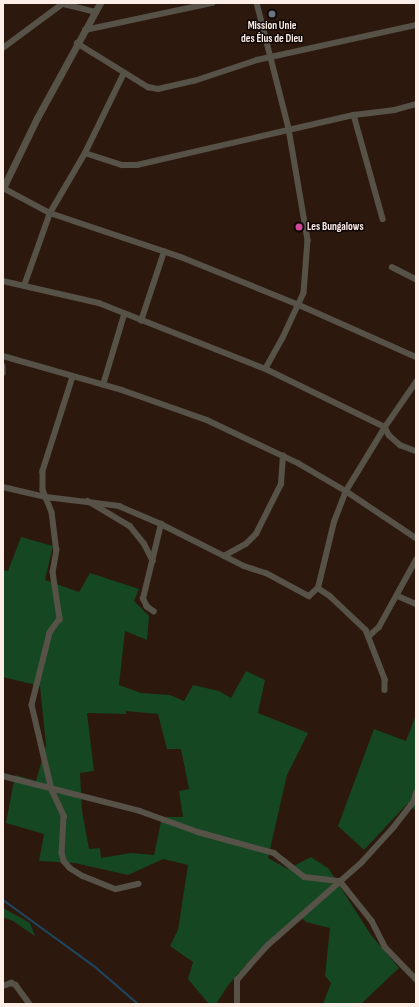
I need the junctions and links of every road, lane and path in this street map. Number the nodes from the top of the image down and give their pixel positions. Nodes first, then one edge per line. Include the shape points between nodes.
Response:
1 (100, 3) edge
2 (212, 3) edge
3 (257, 3) edge
4 (60, 4) edge
5 (194, 5) edge
6 (94, 12) junction
7 (416, 25) edge
8 (85, 30) junction
9 (77, 43) junction
10 (3, 48) edge
11 (271, 57) junction
12 (124, 73) junction
13 (416, 104) edge
14 (354, 115) junction
15 (289, 129) junction
16 (86, 153) junction
17 (3, 188) edge
18 (50, 213) junction
19 (383, 219) dead end
20 (164, 252) junction
21 (392, 267) dead end
22 (416, 279) edge
23 (3, 281) edge
24 (24, 286) junction
25 (297, 304) junction
26 (124, 315) junction
27 (141, 321) junction
28 (3, 356) edge
29 (416, 357) edge
30 (3, 366) edge
31 (266, 369) junction
32 (3, 373) edge
33 (73, 377) junction
34 (416, 382) edge
35 (103, 385) junction
36 (385, 427) junction
37 (416, 451) edge
38 (283, 456) junction
39 (3, 488) edge
40 (346, 491) junction
41 (46, 497) junction
42 (88, 501) junction
43 (161, 524) junction
44 (416, 538) edge
45 (224, 556) junction
46 (416, 560) edge
47 (154, 562) junction
48 (318, 588) junction
49 (398, 596) junction
50 (416, 604) edge
51 (154, 612) dead end
52 (369, 636) junction
53 (385, 690) dead end
54 (3, 776) edge
55 (52, 790) junction
56 (416, 793) edge
57 (340, 881) junction
58 (138, 884) dead end
59 (416, 979) edge
60 (3, 986) edge
61 (30, 1004) edge
62 (237, 1004) edge

1 - 6 street
2 - 5 street
3 - 11 street
4 - 6 street
4 - 10 street
5 - 8 street
6 - 8 street
7 - 11 street
8 - 9 street
9 - 12 street
9 - 17 street
11 - 12 street via 168,88 148,87
11 - 15 street
12 - 16 street
13 - 14 street via 395,110
14 - 15 street
14 - 19 street
15 - 16 street via 136,166 122,165
15 - 25 street via 308,240 304,293
16 - 18 street
17 - 18 street
18 - 20 street
18 - 24 street
20 - 25 street
20 - 27 street
21 - 22 street
23 - 24 street
24 - 26 street via 99,303
25 - 29 street
25 - 31 street
26 - 27 street
26 - 35 street
27 - 31 street
28 - 33 street
30 - 32 street
31 - 36 street
33 - 35 street
33 - 41 street via 43,471 43,490
34 - 36 street
35 - 38 street via 207,420
36 - 37 street via 389,435 400,445
36 - 40 street
38 - 40 street
38 - 45 street via 281,484 256,534 246,544
39 - 41 street
40 - 44 street
40 - 48 street via 334,522
41 - 42 street
41 - 55 street via 52,512 57,550 53,572 60,619 50,633 32,700
42 - 43 street via 119,506
42 - 47 street via 130,526 144,543
43 - 45 street
43 - 47 street
45 - 48 street via 266,573 306,596 312,596
46 - 49 street
47 - 51 street via 143,599 147,607
48 - 52 street via 359,622
49 - 50 street
49 - 52 street via 380,627
52 - 53 street via 386,679
54 - 55 street
55 - 57 street via 133,809 198,832 274,853 305,878
55 - 58 street via 64,816 62,853 70,868 116,889
56 - 57 street via 414,801 393,828
57 - 59 street via 372,921 385,947
57 - 62 street via 268,945 237,980
60 - 61 street via 11,983 16,985

